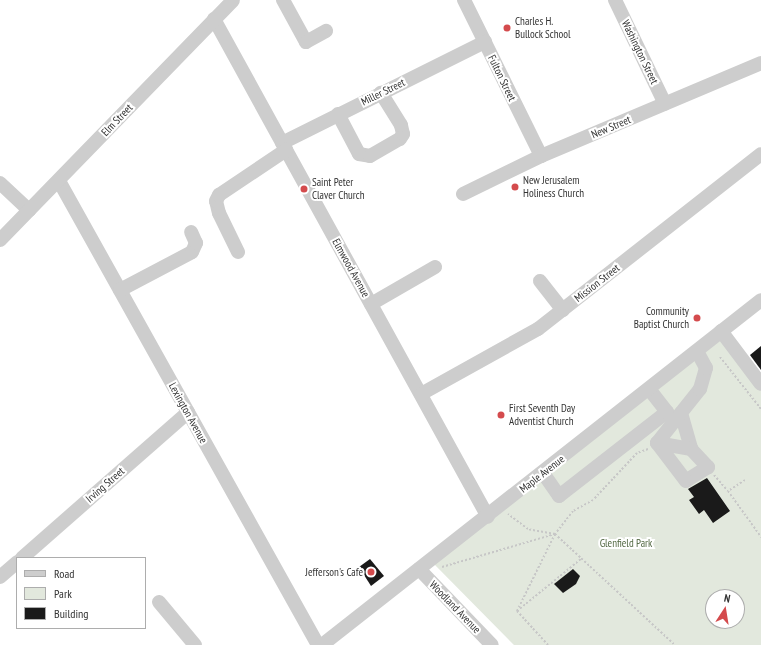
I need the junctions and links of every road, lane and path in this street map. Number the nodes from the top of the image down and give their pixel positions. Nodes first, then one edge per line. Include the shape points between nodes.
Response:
1 (233, 0) edge
2 (283, 0) edge
3 (464, 0) edge
4 (615, 0) edge
5 (214, 19) junction
6 (326, 31) dead end
7 (485, 42) junction
8 (761, 63) edge
9 (381, 93) junction
10 (665, 104) junction
11 (338, 114) junction
12 (284, 146) junction
13 (761, 154) edge
14 (541, 156) junction
15 (58, 181) junction
16 (0, 183) edge
17 (463, 194) dead end
18 (29, 210) junction
19 (191, 232) dead end
20 (0, 240) edge
21 (238, 252) dead end
22 (436, 267) dead end
23 (540, 281) dead end
24 (120, 290) junction
25 (761, 300) edge
26 (371, 304) junction
27 (563, 310) junction
28 (721, 332) junction
29 (697, 351) junction
30 (720, 357) dead end
31 (761, 384) edge
32 (649, 389) junction
33 (421, 394) junction
34 (761, 409) edge
35 (188, 412) junction
36 (681, 413) junction
37 (652, 446) junction
38 (691, 449) junction
39 (708, 467) junction
40 (543, 474) junction
41 (745, 480) dead end
42 (728, 491) junction
43 (508, 514) dead end
44 (488, 517) junction
45 (556, 534) junction
46 (761, 537) edge
47 (23, 557) edge
48 (582, 558) junction
49 (16, 563) edge
50 (440, 568) dead end
51 (419, 569) junction
52 (0, 577) edge
53 (159, 602) dead end
54 (516, 611) junction
55 (195, 645) edge
56 (318, 645) edge
57 (322, 645) edge
58 (492, 645) edge
59 (548, 645) edge
60 (675, 645) edge

1 - 5 street, Elm Street
2 - 6 street via 306,42
3 - 7 street, Fulton Street
4 - 10 street, Washington Street
5 - 12 street, Elmwood Avenue
5 - 15 street, Elm Street
7 - 9 street, Miller Street
7 - 14 street, Fulton Street
8 - 10 street, New Street
9 - 11 street, Miller Street
9 - 11 street via 401,125 403,134 400,139 370,156 359,154
10 - 14 street, New Street
11 - 12 street, Miller Street
12 - 21 street, Miller Street via 219,195 216,201 218,213
12 - 26 street, Elmwood Avenue
13 - 27 street, Mission Street
14 - 17 street, New Street
15 - 18 street, Elm Street
15 - 24 street, Lexington Avenue
16 - 18 street
18 - 20 street, Elm Street
19 - 24 street via 196,243 192,252
22 - 26 street
23 - 27 street
24 - 35 street, Lexington Avenue
25 - 28 street, Maple Avenue
26 - 33 street, Elmwood Avenue
27 - 33 street, Mission Street via 538,329
28 - 29 street, Maple Avenue
28 - 31 street
29 - 32 street, Maple Avenue
29 - 36 street via 706,368 700,389
30 - 34 path
32 - 40 street, Maple Avenue
32 - 40 street via 666,412 661,417 559,496
33 - 44 street, Elmwood Avenue
35 - 47 street, Irving Street
35 - 56 street, Lexington Avenue
36 - 37 street
36 - 38 street
37 - 38 street
37 - 39 street via 686,481
37 - 45 path via 637,453 593,500 573,511
38 - 39 street
39 - 42 path
40 - 44 street, Maple Avenue
41 - 42 path
42 - 46 path
43 - 45 path via 528,529
44 - 51 street, Maple Avenue
45 - 48 path
45 - 50 path
45 - 54 path
48 - 54 path
48 - 60 path
49 - 52 street
51 - 57 street, Maple Avenue
51 - 58 street, Woodland Avenue
53 - 55 street
54 - 59 path

